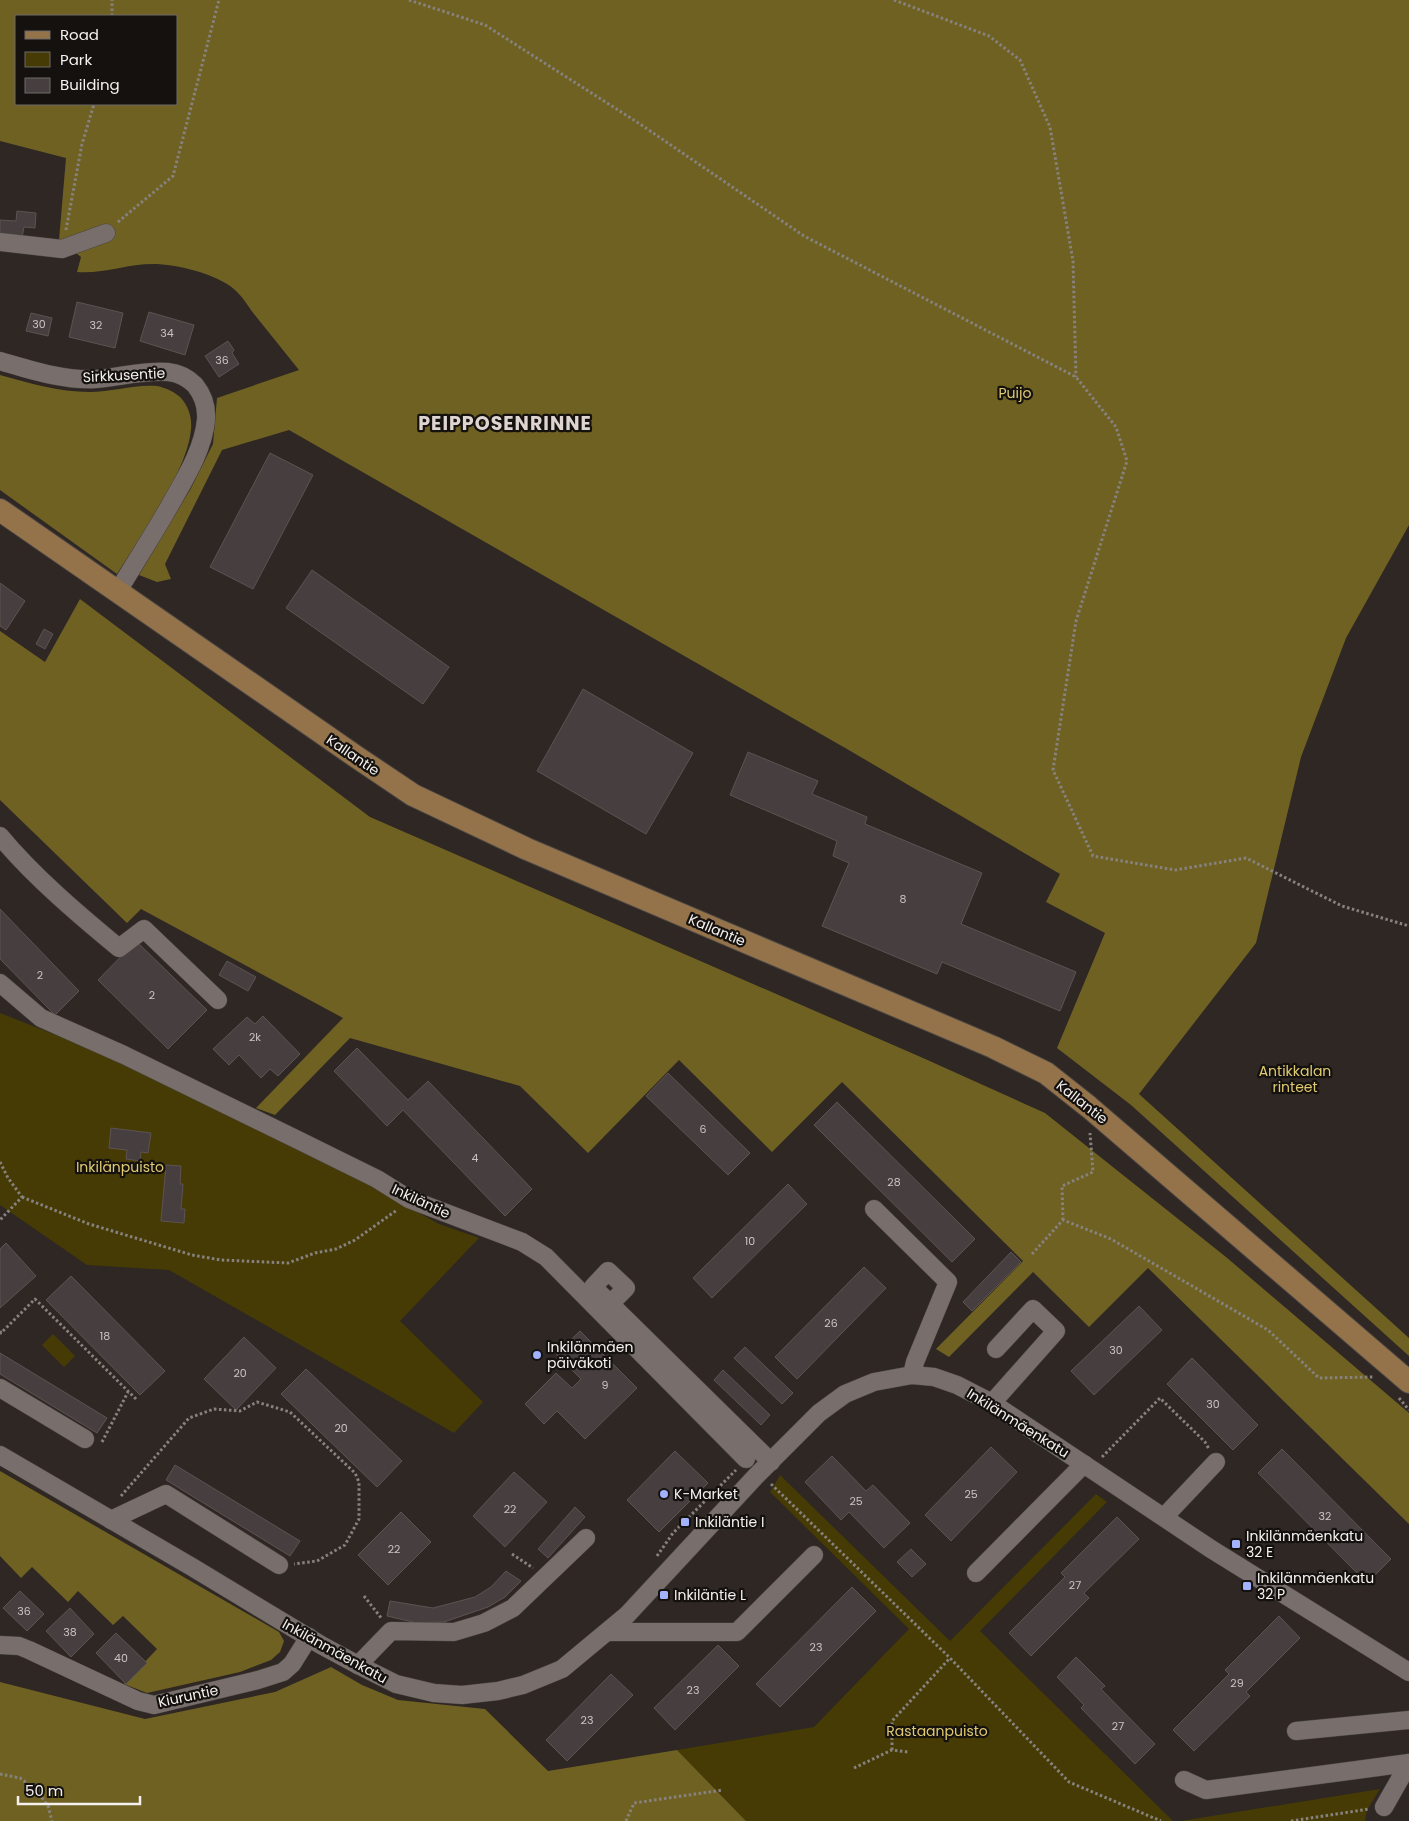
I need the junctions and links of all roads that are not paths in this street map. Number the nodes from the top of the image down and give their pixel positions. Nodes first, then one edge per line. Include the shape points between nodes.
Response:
1 (106, 232) road end
2 (0, 242) edge
3 (0, 361) edge
4 (0, 510) edge
5 (118, 591) junction
6 (0, 836) edge
7 (0, 983) edge
8 (218, 1000) dead end
9 (874, 1209) dead end
10 (610, 1304) dead end
11 (996, 1349) dead end
12 (912, 1375) junction
13 (1409, 1382) edge
14 (0, 1388) edge
15 (992, 1404) junction
16 (84, 1439) road end
17 (0, 1455) edge
18 (746, 1459) dead end
19 (771, 1462) junction
20 (1216, 1462) road end
21 (1084, 1464) junction
22 (1164, 1517) junction
23 (112, 1520) junction
24 (586, 1538) dead end
25 (814, 1554) dead end
26 (279, 1565) road end
27 (976, 1573) dead end
28 (607, 1632) junction
29 (309, 1638) junction
30 (0, 1644) edge
31 (358, 1665) junction
32 (1409, 1672) edge
33 (1409, 1720) edge
34 (1296, 1731) dead end
35 (1409, 1763) edge
36 (1184, 1780) dead end
37 (1384, 1807) road end

1 - 2 street via 62,249
3 - 5 street, Sirkkusentie via 64,377 95,379 169,372 184,377 201,393 206,419 200,447 184,481
4 - 5 main road, Kallantie
5 - 13 main road, Kallantie via 413,795 527,849 993,1047 1046,1074 1142,1151
6 - 8 street via 60,897 119,948 144,929
7 - 18 street, Inkiläntie via 41,1018 273,1127 377,1179 409,1199 522,1242 546,1257
9 - 12 street via 948,1282
10 - 19 street
11 - 15 street via 1034,1309 1056,1331
12 - 15 street, Inkilänmäenkatu via 934,1377 957,1385
12 - 19 street, Inkilänmäenkatu via 874,1382 845,1394 819,1413
14 - 16 street
15 - 21 street, Inkilänmäenkatu
17 - 23 street, Inkilänmäenkatu
19 - 28 street, Inkilänmäenkatu via 627,1615
20 - 22 street
21 - 22 street, Inkilänmäenkatu
21 - 27 street
22 - 32 street, Inkilänmäenkatu
23 - 26 street via 166,1494
23 - 29 street, Inkilänmäenkatu
24 - 31 street via 513,1608 484,1623 454,1632 391,1631
25 - 28 street via 737,1632
28 - 31 street, Inkilänmäenkatu via 562,1669 498,1691 462,1695 434,1693 396,1684
29 - 30 street, Kiuruntie via 283,1672 154,1705 138,1701 29,1650
29 - 31 street, Inkilänmäenkatu
33 - 34 street
35 - 36 street via 1206,1790
35 - 37 street

